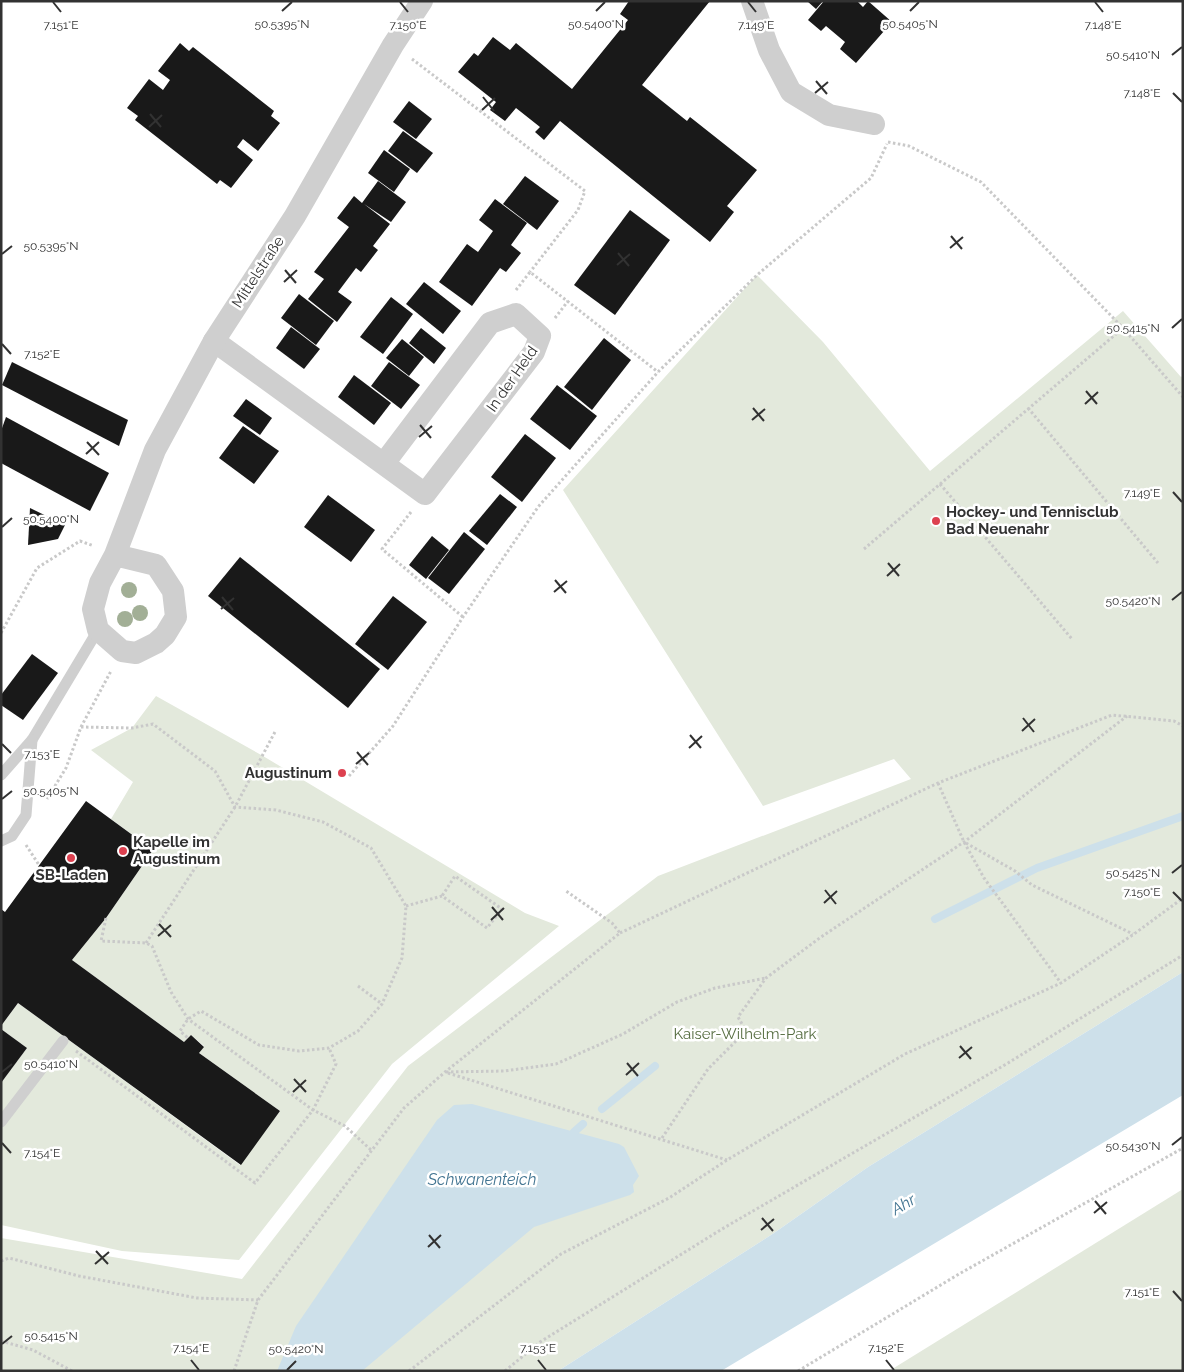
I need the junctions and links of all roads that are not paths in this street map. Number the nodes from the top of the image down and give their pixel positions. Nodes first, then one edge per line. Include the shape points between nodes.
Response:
1 (422, 1) edge
2 (752, 1) edge
3 (874, 124) road end
4 (214, 341) junction
5 (385, 462) junction
6 (115, 555) junction
7 (98, 630) junction
8 (32, 740) junction
9 (1, 775) edge
10 (1, 841) edge
11 (63, 1041) road end
12 (1, 1122) edge

1 - 4 street, Mittelstraße via 393,45 295,216
2 - 3 street via 770,50 791,92 829,114
4 - 5 street
4 - 6 street, Mittelstraße via 155,450
5 - 5 street, In der Held via 425,494 534,352 540,336 516,314 490,323
6 - 7 street, Mittelstraße via 100,583 93,609
6 - 7 street via 156,565 173,591 176,617 156,643 136,653 122,651
7 - 8 lane
8 - 9 lane
8 - 10 lane via 26,815 12,836
11 - 12 lane

